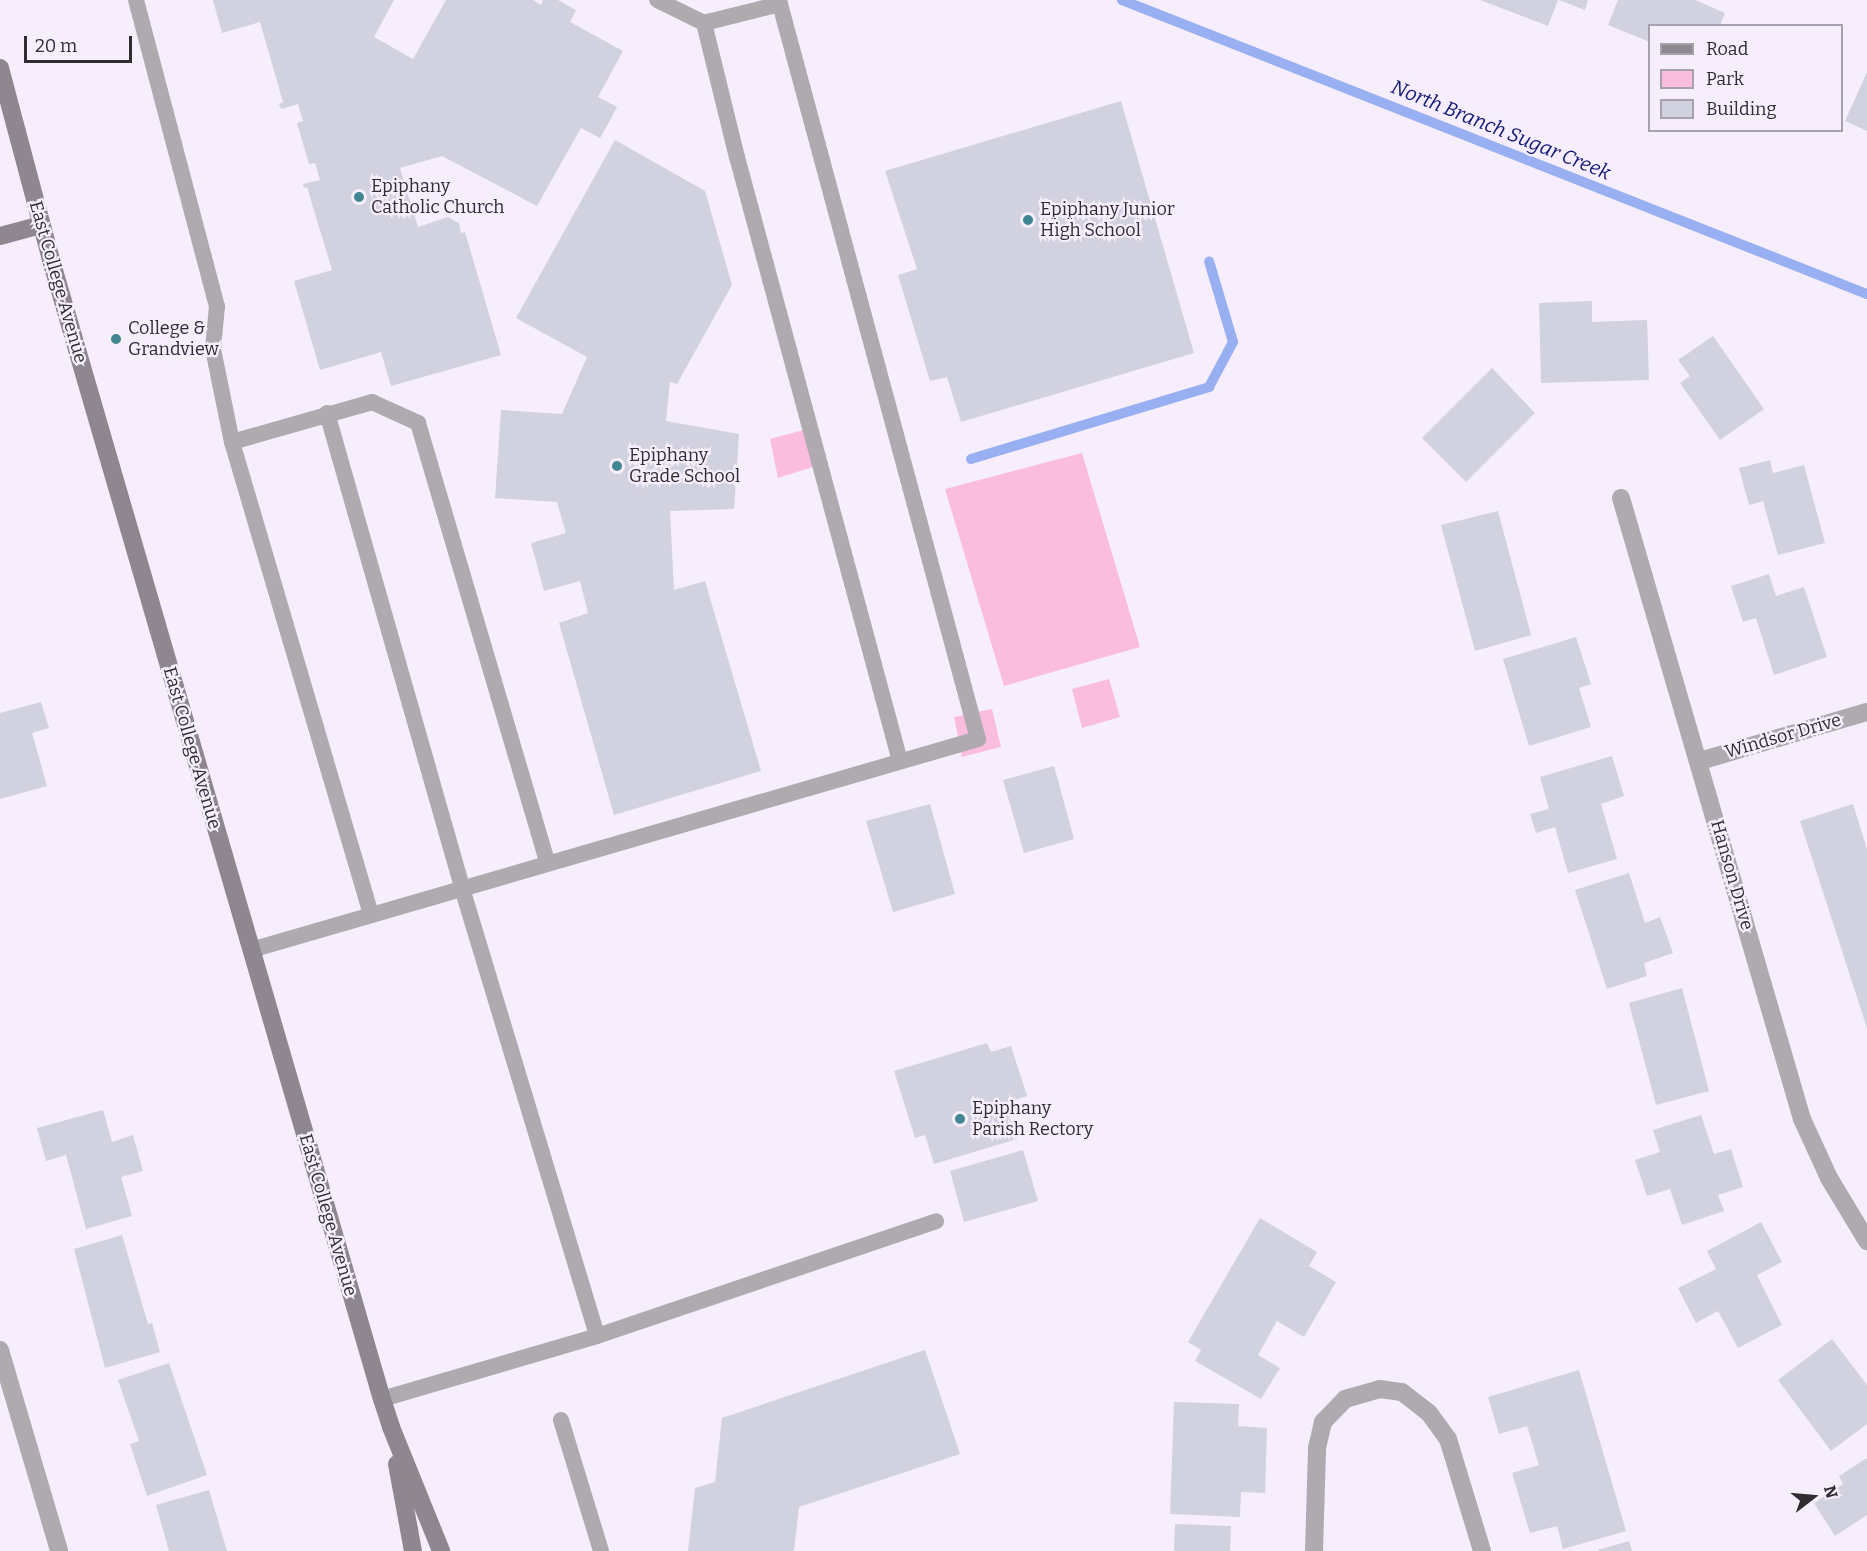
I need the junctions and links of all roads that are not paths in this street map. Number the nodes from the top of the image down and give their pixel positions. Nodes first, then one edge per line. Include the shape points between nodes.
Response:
1 (136, 0) edge
2 (657, 0) edge
3 (704, 22) junction
4 (0, 68) edge
5 (41, 225) junction
6 (0, 236) edge
7 (320, 415) junction
8 (232, 442) junction
9 (1621, 498) dead end
10 (1867, 712) edge
11 (900, 761) junction
12 (1700, 761) junction
13 (547, 862) junction
14 (462, 888) junction
15 (371, 915) junction
16 (250, 950) junction
17 (936, 1221) dead end
18 (1867, 1240) edge
19 (597, 1336) junction
20 (0, 1350) edge
21 (382, 1399) junction
22 (561, 1420) dead end
23 (391, 1427) junction
24 (59, 1551) edge
25 (413, 1551) edge
26 (441, 1551) edge
27 (601, 1551) edge
28 (1314, 1551) edge
29 (1482, 1551) edge

1 - 8 lane via 217,306 213,349
2 - 3 lane
3 - 11 lane via 736,157
3 - 11 lane via 780,4 978,739
4 - 5 main road, East College Avenue
5 - 6 main road
5 - 16 main road, East College Avenue
7 - 8 lane
7 - 13 lane via 372,402 418,423
7 - 14 lane
8 - 15 lane
9 - 12 street, Hanson Drive
10 - 12 street, Windsor Drive
11 - 13 lane
12 - 18 street, Hanson Drive via 1802,1119 1829,1178
13 - 14 lane
14 - 15 lane
14 - 19 lane
15 - 16 lane
16 - 21 main road, East College Avenue
17 - 19 lane
19 - 21 lane
20 - 24 street
21 - 23 main road, East College Avenue
22 - 27 lane
23 - 25 main road, East College Avenue
23 - 26 main road, East College Avenue
28 - 29 street via 1317,1448 1323,1422 1345,1399 1380,1389 1402,1392 1429,1413 1448,1439

